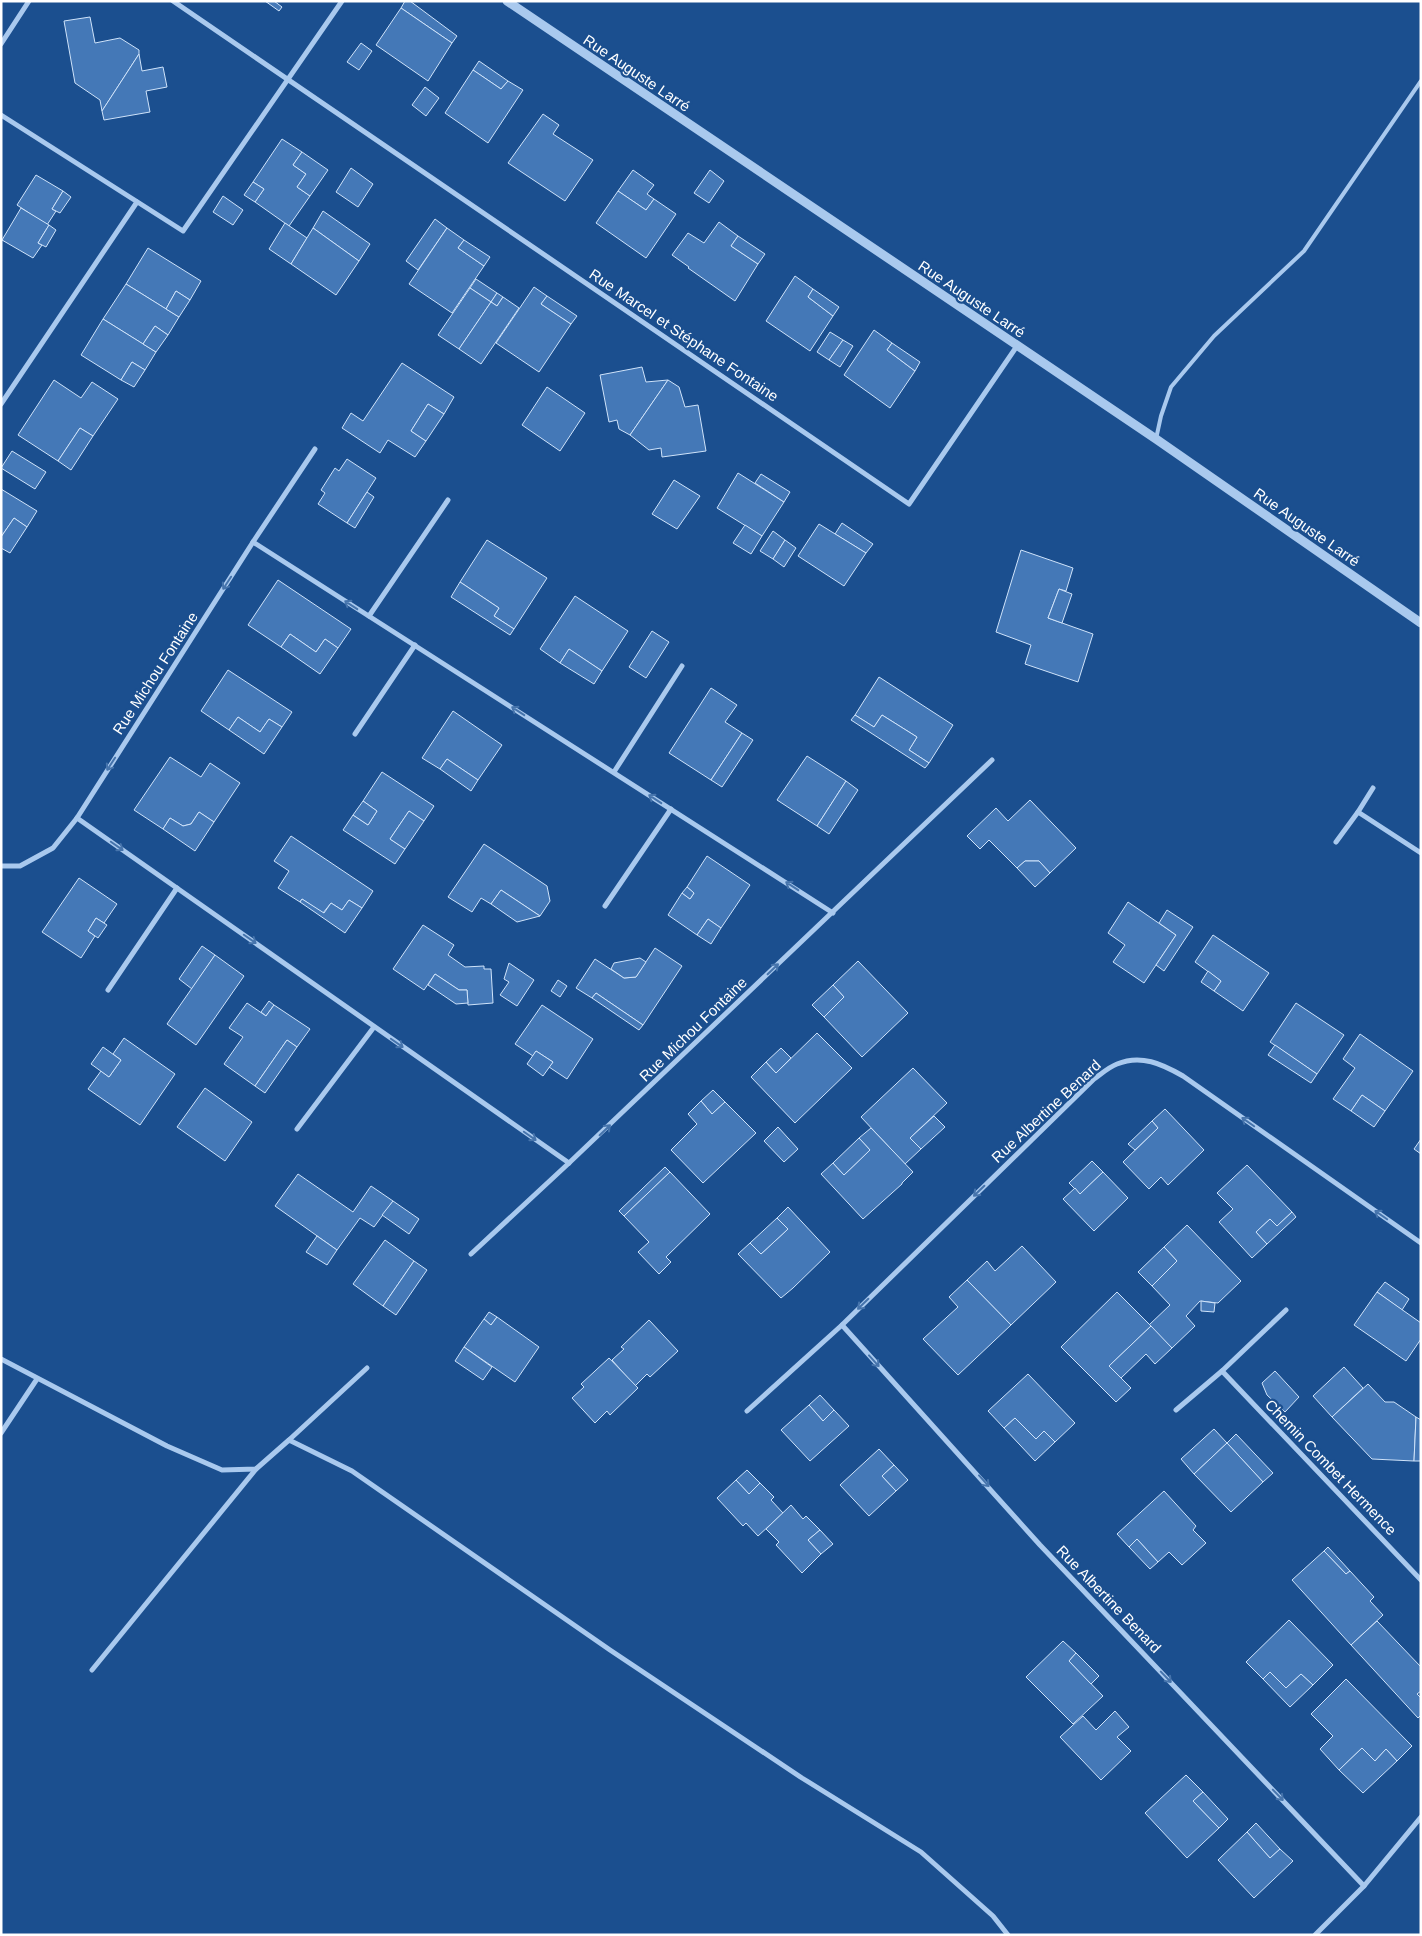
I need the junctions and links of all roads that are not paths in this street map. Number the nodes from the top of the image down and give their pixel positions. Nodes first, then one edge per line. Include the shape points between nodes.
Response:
1 (29, 1) edge
2 (173, 1) edge
3 (342, 1) edge
4 (507, 1) edge
5 (1, 44) edge
6 (288, 80) junction
7 (1421, 81) edge
8 (1, 115) edge
9 (137, 202) junction
10 (1017, 346) junction
11 (1, 404) edge
12 (1156, 439) junction
13 (315, 449) dead end
14 (448, 500) dead end
15 (253, 542) junction
16 (369, 616) junction
17 (1421, 623) edge
18 (415, 645) junction
19 (682, 666) dead end
20 (355, 734) dead end
21 (992, 760) dead end
22 (614, 772) junction
23 (1373, 788) dead end
24 (671, 809) junction
25 (1358, 812) junction
26 (77, 818) junction
27 (1336, 842) dead end
28 (1421, 853) edge
29 (1, 866) edge
30 (177, 888) junction
31 (605, 906) dead end
32 (833, 913) junction
33 (108, 990) dead end
34 (374, 1027) junction
35 (297, 1129) dead end
36 (570, 1163) junction
37 (1421, 1243) edge
38 (471, 1254) dead end
39 (1286, 1310) dead end
40 (842, 1324) junction
41 (1, 1360) edge
42 (367, 1368) dead end
43 (1222, 1372) junction
44 (37, 1379) junction
45 (1176, 1410) dead end
46 (747, 1411) dead end
47 (1, 1433) edge
48 (289, 1440) junction
49 (256, 1469) junction
50 (1421, 1580) edge
51 (92, 1670) dead end
52 (1421, 1817) edge
53 (1364, 1886) junction
54 (1008, 1935) edge
55 (1315, 1935) edge

1 - 5 street
2 - 6 street, Rue Marcel et Stéphane Fontaine
3 - 6 street
4 - 10 street, Rue Auguste Larré
6 - 9 street via 183,232
6 - 10 street, Rue Marcel et Stéphane Fontaine via 909,504
7 - 12 lane via 1304,251 1214,336 1171,387
8 - 9 street
9 - 11 street
10 - 12 street, Rue Auguste Larré
12 - 17 street, Rue Auguste Larré
13 - 15 street, Rue Michou Fontaine
14 - 16 street
16 -> 15 street
15 -> 26 street, Rue Michou Fontaine
16 - 18 street
18 - 20 street
22 -> 18 street
19 - 22 street
21 - 32 street, Rue Michou Fontaine
24 -> 22 street
23 - 25 street
24 - 31 street
32 -> 24 street
25 - 27 street
25 - 28 street
26 - 29 street, Rue Michou Fontaine via 54,848 20,866
26 -> 30 street
30 - 33 street
30 -> 34 street
36 -> 32 street, Rue Michou Fontaine
34 - 35 street
34 -> 36 street
36 - 38 street, Rue Michou Fontaine
37 -> 40 street, Rue Albertine Benard via 1183,1076 1163,1064 1140,1059 1116,1064 1094,1079
39 - 43 street
40 - 46 street, Rue Albertine Benard
40 -> 53 street, Rue Albertine Benard via 1040,1545
41 - 44 street
42 - 48 street
43 - 45 street
43 - 50 street, Chemin Combet Hermence
44 - 47 street
44 - 49 street via 167,1446 222,1470
48 - 49 street
48 - 54 street via 352,1471 618,1655 802,1778 921,1852 993,1916
49 - 51 street
52 - 53 street
53 - 55 street

